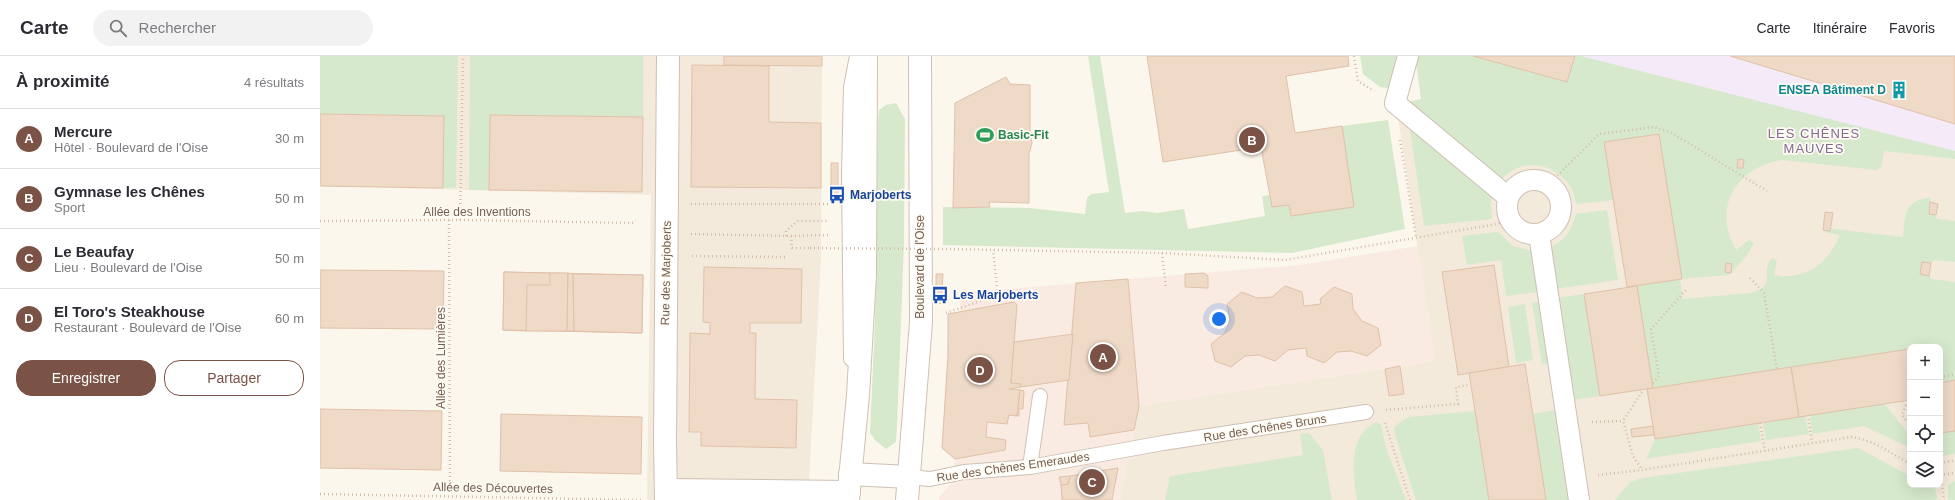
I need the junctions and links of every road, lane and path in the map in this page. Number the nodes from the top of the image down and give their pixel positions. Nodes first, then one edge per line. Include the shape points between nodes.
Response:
1 (464, 56) edge
2 (668, 56) edge
3 (858, 56) edge
4 (866, 56) edge
5 (920, 56) edge
6 (1354, 56) edge
7 (1408, 56) edge
8 (1395, 103) junction
9 (1550, 185) junction
10 (1767, 191) dead end
11 (1508, 197) junction
12 (687, 204) dead end
13 (836, 204) dead end
14 (1509, 218) junction
15 (320, 220) edge
16 (449, 220) junction
17 (460, 220) junction
18 (825, 221) dead end
19 (634, 223) dead end
20 (693, 234) dead end
21 (1539, 234) junction
22 (832, 235) dead end
23 (786, 236) junction
24 (791, 236) junction
25 (1416, 237) junction
26 (993, 250) junction
27 (1162, 254) junction
28 (687, 256) dead end
29 (786, 257) dead end
30 (1750, 278) dead end
31 (1166, 289) dead end
32 (1686, 290) dead end
33 (921, 322) junction
34 (1777, 369) dead end
35 (1955, 374) edge
36 (1943, 376) edge
37 (1653, 383) dead end
38 (1468, 385) dead end
39 (1642, 392) dead end
40 (858, 395) junction
41 (1040, 396) dead end
42 (1907, 405) edge
43 (1383, 410) junction
44 (1366, 412) joint
45 (1808, 416) dead end
46 (1623, 421) junction
47 (1907, 421) edge
48 (1568, 423) junction
49 (1760, 423) dead end
50 (1163, 443) joint
51 (1812, 443) junction
52 (1765, 451) junction
53 (1955, 460) edge
54 (1907, 462) edge
55 (1943, 462) edge
56 (1030, 467) junction
57 (1642, 470) junction
58 (1955, 473) edge
59 (1943, 475) edge
60 (909, 477) junction
61 (1576, 477) junction
62 (1943, 488) edge
63 (849, 489) edge
64 (320, 494) edge
65 (450, 495) junction
66 (666, 497) edge
67 (463, 498) edge
68 (907, 500) edge
69 (1410, 500) edge
70 (1579, 500) edge
71 (1944, 500) edge

1 - 17 path
2 - 66 main road, Rue des Marjoberts
3 - 40 lane via 851,87 849,175 850,353
4 - 40 main road via 866,275
5 - 33 main road, Boulevard de l'Oise
6 - 8 path via 1358,81
7 - 8 street
8 - 11 street
8 - 25 path
9 - 10 path via 1599,134 1653,127 1670,132
9 - 11 street via 1536,180 1525,181 1515,187
9 - 21 street via 1558,194 1561,210 1554,225
11 - 14 street via 1506,206
12 - 13 path
14 - 21 street via 1514,226 1524,232
14 - 25 path via 1497,224
15 - 16 path, Allée des Inventions
16 - 17 path, Allée des Inventions
16 - 65 path, Allée des Lumières
17 - 19 path, Allée des Inventions
18 - 23 path via 798,221 786,230
20 - 23 path
21 - 48 street
22 - 24 path
23 - 24 path
24 - 26 path, bridge via 792,248
25 - 27 path via 1285,260
26 - 27 path
26 - 33 path via 998,295
27 - 31 path
28 - 29 path
30 - 34 path via 1764,293
32 - 37 path via 1651,329 1658,376
33 - 60 main road, Boulevard de l'Oise
35 - 36 path
38 - 43 path via 1456,387 1458,404
39 - 46 path
40 - 63 main road
41 - 56 lane
42 - 47 path via 1902,415
43 - 44 path
43 - 69 path via 1385,425
44 - 50 lane, Rue des Chênes Bruns
45 - 51 path
46 - 48 path
46 - 57 path via 1633,456
48 - 61 street
49 - 52 path
50 - 56 lane, Rue des Chênes Emeraudes
51 - 52 path
51 - 54 path via 1852,437 1864,439
52 - 57 path
53 - 55 path
56 - 60 lane, Rue des Chênes Emeraudes via 964,472 930,479
57 - 61 path
58 - 59 path
60 - 63 main road
60 - 68 main road, Boulevard de l'Oise
61 - 70 street
62 - 71 path
63 - 66 main road
64 - 65 path, Allée des Découvertes
65 - 67 path, Allée des Découvertes
66 - 67 path, Allée des Découvertes

